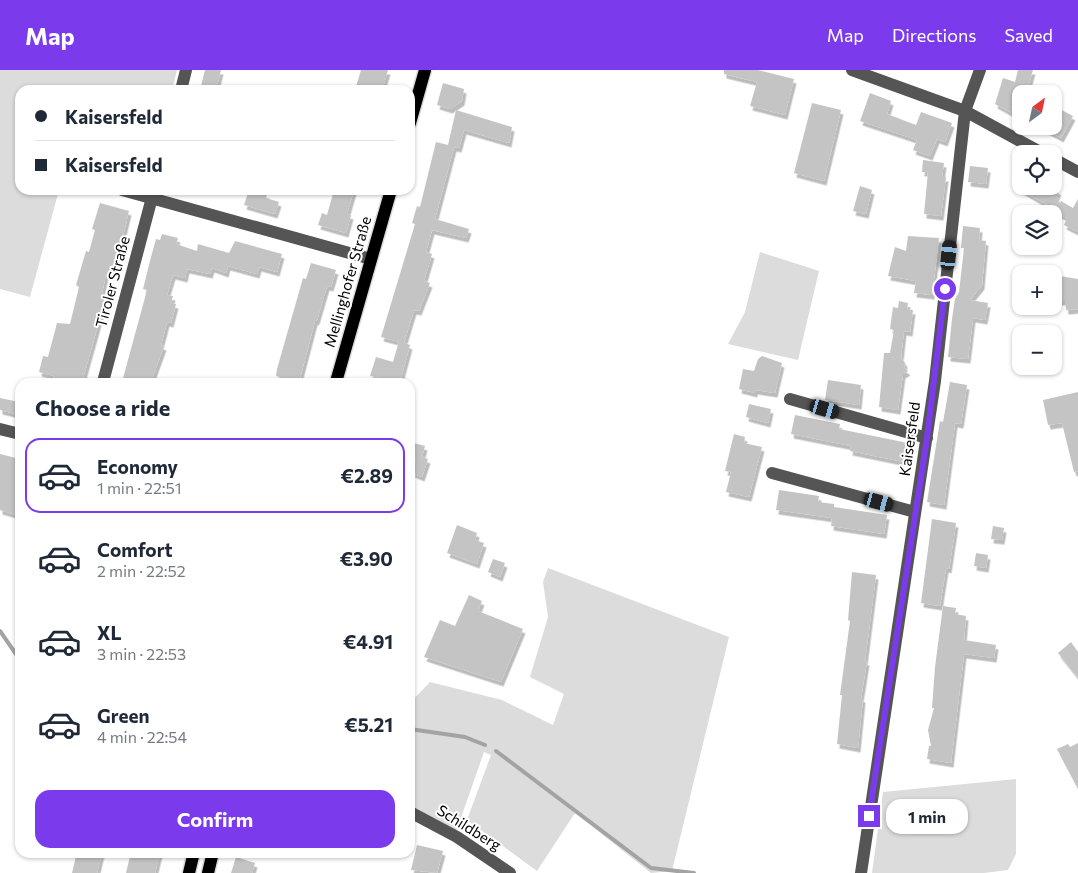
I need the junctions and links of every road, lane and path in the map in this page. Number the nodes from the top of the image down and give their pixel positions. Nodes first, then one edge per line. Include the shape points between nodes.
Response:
1 (186, 70) edge
2 (425, 70) edge
3 (852, 70) edge
4 (980, 70) edge
5 (182, 85) edge
6 (415, 105) edge
7 (965, 111) junction
8 (1027, 145) edge
9 (1062, 163) edge
10 (1078, 172) edge
11 (153, 195) edge
12 (156, 195) edge
13 (390, 195) edge
14 (371, 260) junction
15 (103, 378) edge
16 (337, 378) edge
17 (790, 399) dead end
18 (0, 429) edge
19 (15, 433) edge
20 (927, 438) junction
21 (772, 473) dead end
22 (915, 512) junction
23 (415, 815) edge
24 (193, 858) edge
25 (212, 858) edge
26 (189, 873) edge
27 (208, 873) edge
28 (510, 873) edge
29 (861, 873) edge

1 - 5 street
2 - 6 main road
3 - 7 street
4 - 7 street, Kaisersfeld
7 - 8 street
7 - 20 street, Kaisersfeld
9 - 10 street
11 - 15 street, Tiroler Straße
12 - 14 street
13 - 14 main road, Mellinghofer Straße
14 - 16 main road, Mellinghofer Straße
17 - 20 street
18 - 19 street
20 - 22 street, Kaisersfeld
21 - 22 street
22 - 29 street, Kaisersfeld
23 - 28 street, Schildberg via 457,837
24 - 26 main road
25 - 27 main road

